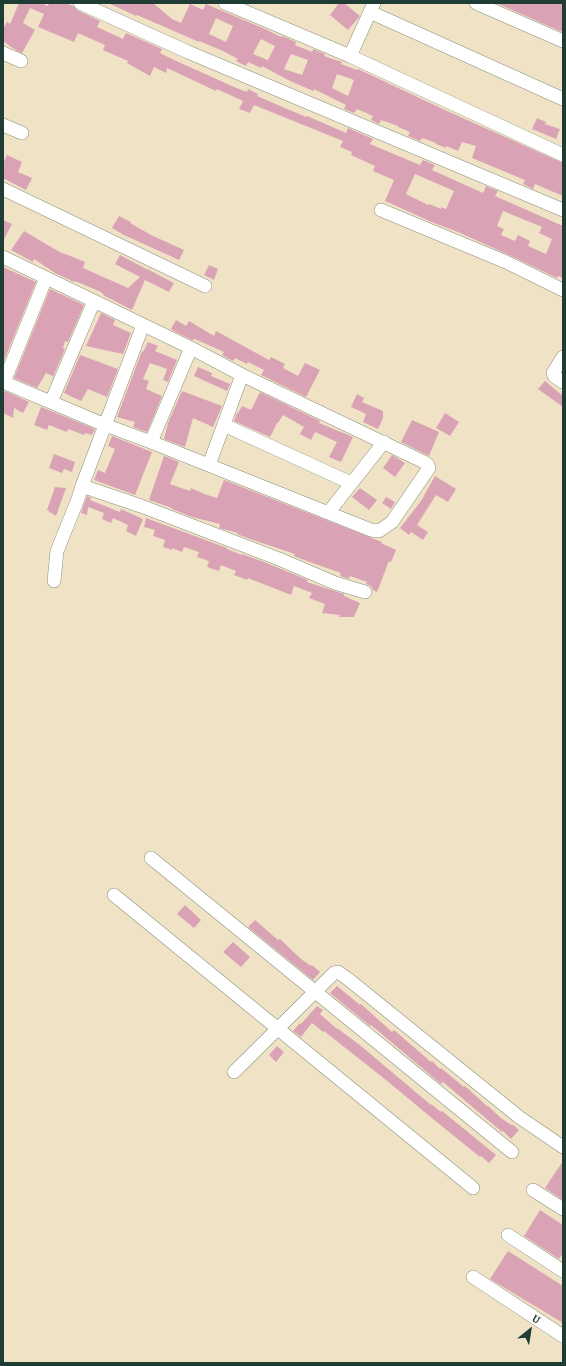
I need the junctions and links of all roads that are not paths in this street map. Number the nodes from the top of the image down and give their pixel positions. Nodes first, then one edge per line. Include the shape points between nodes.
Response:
1 (80, 3) edge
2 (225, 3) edge
3 (476, 3) edge
4 (252, 8) edge
5 (372, 8) edge
6 (563, 41) edge
7 (3, 53) edge
8 (350, 56) junction
9 (21, 61) dead end
10 (563, 99) edge
11 (3, 125) edge
12 (22, 133) dead end
13 (563, 155) edge
14 (3, 189) edge
15 (381, 210) dead end
16 (563, 210) edge
17 (3, 257) edge
18 (46, 278) junction
19 (205, 286) dead end
20 (563, 290) edge
21 (94, 301) junction
22 (143, 326) junction
23 (191, 348) junction
24 (563, 357) edge
25 (242, 375) junction
26 (3, 382) edge
27 (563, 382) edge
28 (52, 402) junction
29 (105, 425) junction
30 (224, 425) junction
31 (151, 442) junction
32 (384, 442) junction
33 (209, 465) junction
34 (351, 484) junction
35 (82, 486) junction
36 (328, 513) junction
37 (54, 581) dead end
38 (365, 592) dead end
39 (151, 858) dead end
40 (114, 895) dead end
41 (315, 992) junction
42 (279, 1029) junction
43 (234, 1072) dead end
44 (563, 1147) edge
45 (512, 1152) dead end
46 (473, 1188) dead end
47 (533, 1190) dead end
48 (563, 1209) edge
49 (508, 1235) dead end
50 (563, 1271) edge
51 (473, 1277) dead end
52 (563, 1336) edge

1 - 16 street via 188,52
2 - 4 street
3 - 6 street
4 - 8 street
5 - 8 street
5 - 10 street
7 - 9 street
8 - 13 street
11 - 12 street
14 - 19 street
15 - 20 street via 506,262
17 - 18 street
18 - 21 street
18 - 26 street
21 - 22 street
21 - 28 street
22 - 23 street
22 - 29 street
23 - 25 street
23 - 31 street
24 - 27 street via 553,373
25 - 30 street
25 - 32 street
26 - 28 street
28 - 29 street
29 - 31 street
29 - 35 street
30 - 33 street
30 - 34 street
31 - 33 street
32 - 34 street
32 - 36 street via 429,467 392,522 379,531 371,530
33 - 36 street
34 - 36 street
35 - 37 street via 58,551
35 - 38 street via 141,506 335,583
39 - 41 street
40 - 42 street
41 - 42 street
41 - 44 street via 334,973 340,973 519,1117
41 - 45 street
42 - 43 street
42 - 46 street
47 - 48 street
49 - 50 street
51 - 52 street

